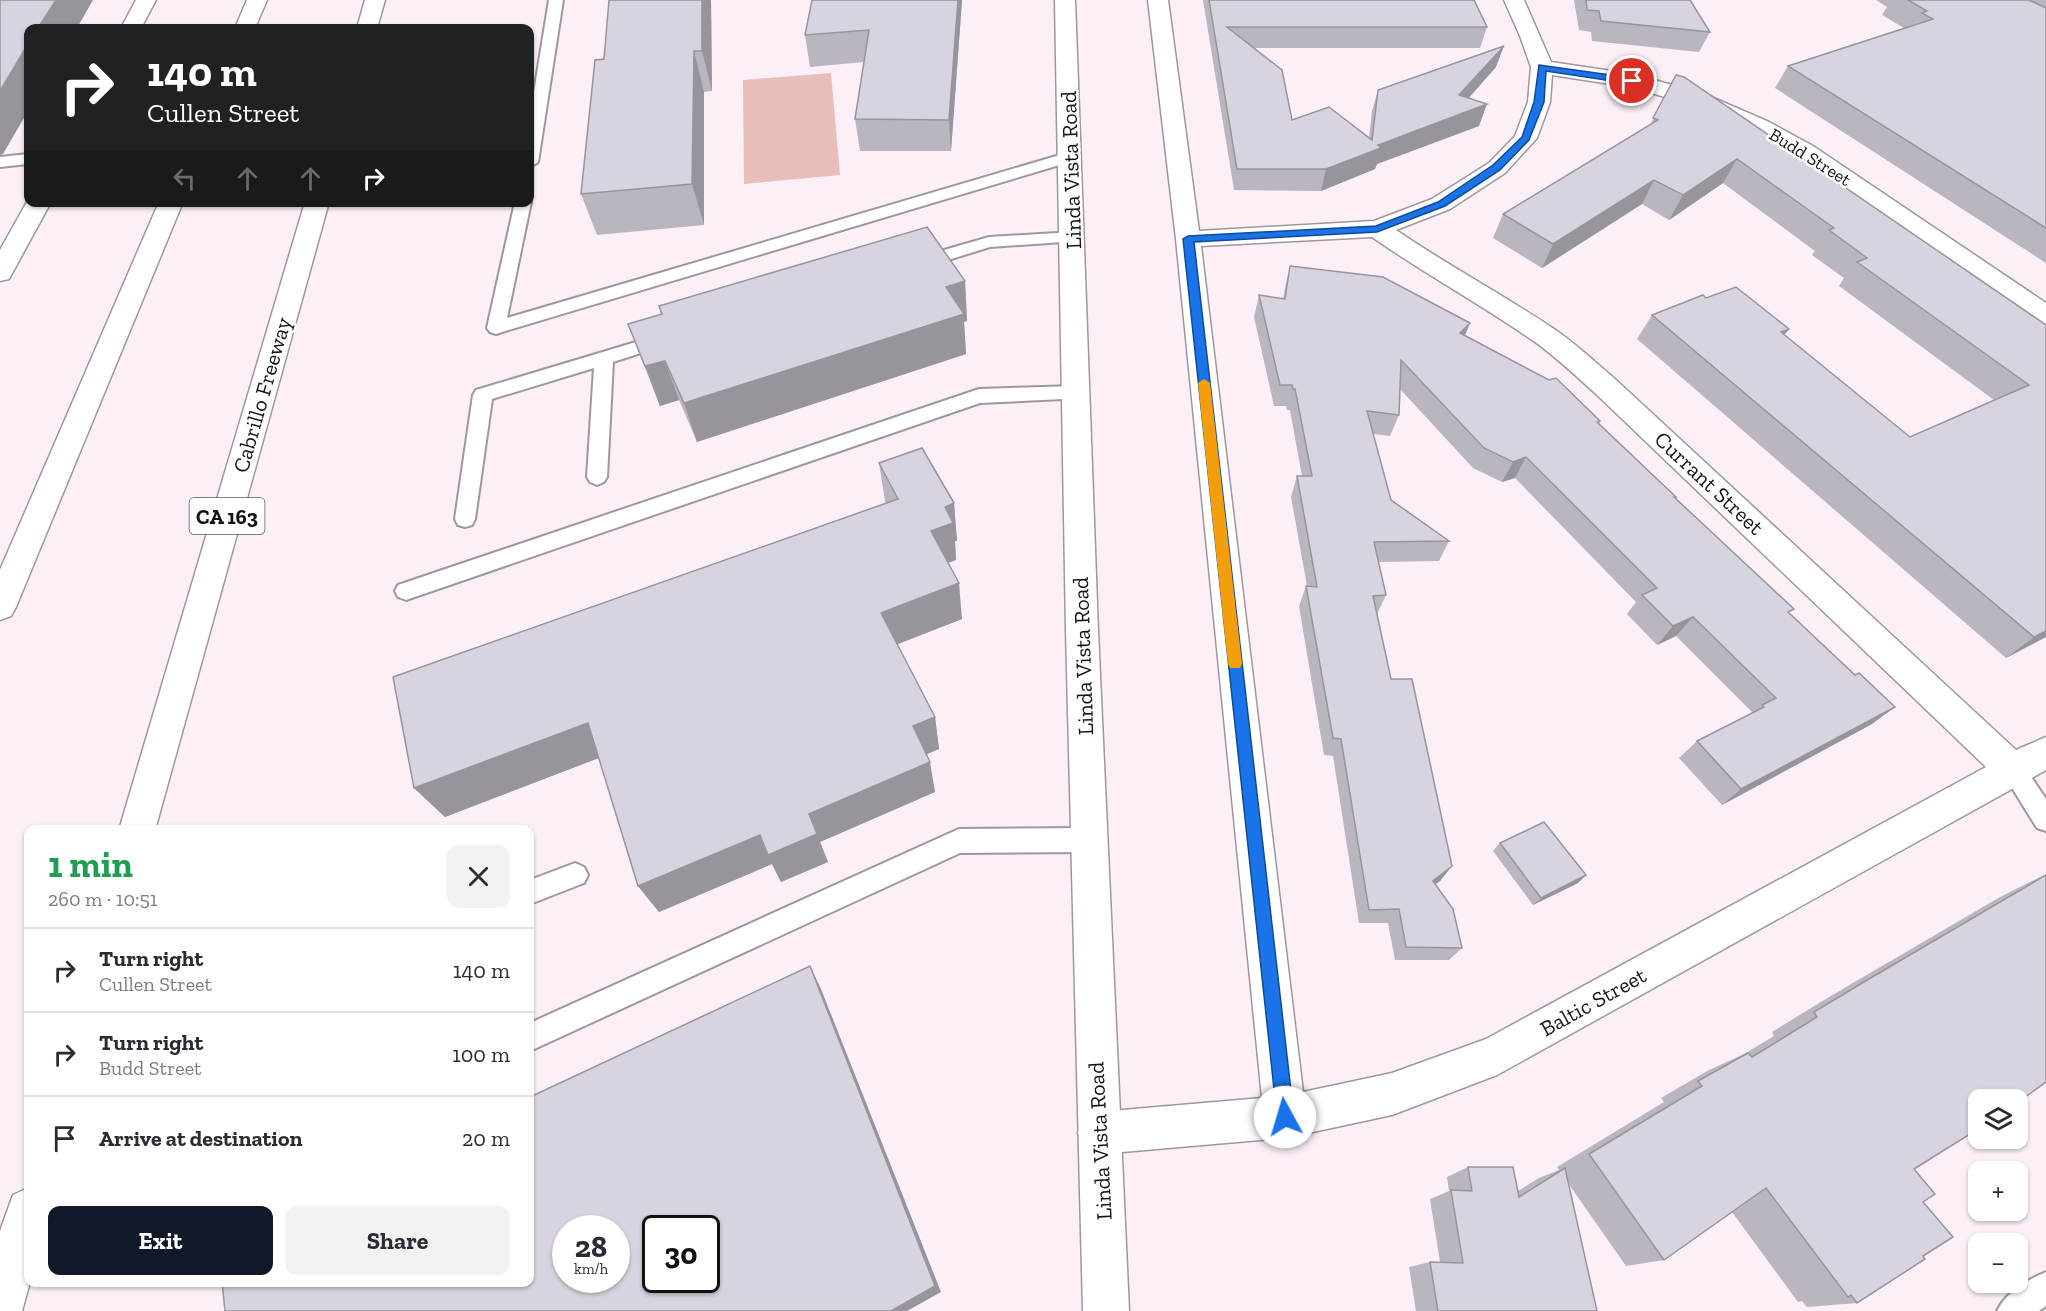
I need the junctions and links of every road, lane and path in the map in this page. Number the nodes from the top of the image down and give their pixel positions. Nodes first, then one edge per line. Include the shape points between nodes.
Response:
1 (147, 0) edge
2 (257, 0) edge
3 (375, 0) edge
4 (556, 0) edge
5 (1065, 0) edge
6 (1158, 0) edge
7 (1514, 0) edge
8 (133, 24) edge
9 (246, 24) edge
10 (368, 24) edge
11 (1542, 67) junction
12 (534, 137) edge
13 (1070, 157) junction
14 (24, 159) edge
15 (0, 162) edge
16 (36, 207) edge
17 (169, 207) edge
18 (316, 207) edge
19 (522, 207) edge
20 (1377, 229) junction
21 (1073, 237) junction
22 (1188, 239) junction
23 (898, 269) edge
24 (0, 273) edge
25 (2046, 316) edge
26 (683, 334) edge
27 (604, 358) junction
28 (1077, 393) junction
29 (597, 477) dead end
30 (465, 519) dead end
31 (406, 591) dead end
32 (0, 607) edge
33 (2030, 761) edge
34 (2046, 820) edge
35 (139, 825) edge
36 (1089, 840) junction
37 (575, 875) dead end
38 (534, 890) edge
39 (534, 1035) edge
40 (1285, 1117) junction
41 (1099, 1133) junction
42 (24, 1224) edge
43 (2046, 1287) edge
44 (0, 1309) edge
45 (1106, 1311) edge
46 (2013, 1311) edge

1 - 8 main road
2 - 9 main road
3 - 10 main road
4 - 12 lane
5 - 13 main road, Linda Vista Road
6 - 22 main road
7 - 11 main road
11 - 20 main road via 1539,102 1526,138 1497,168 1441,204
11 - 25 main road, Budd Street via 1632,81 1694,98 1761,127 1805,151
13 - 19 lane via 496,328
13 - 21 main road, Linda Vista Road
14 - 15 lane
16 - 24 main road
17 - 32 main road
18 - 35 main road, Cabrillo Freeway / CA 163
20 - 22 main road
20 - 33 main road, Currant Street via 1547,337
21 - 23 lane via 989,242
21 - 28 main road, Linda Vista Road
22 - 40 main road
26 - 27 lane
27 - 29 lane
27 - 30 lane via 483,395
28 - 31 lane via 980,396
28 - 36 main road, Linda Vista Road
33 - 34 lane
33 - 40 main road, Baltic Street via 1497,1055 1392,1094
36 - 39 lane via 958,841
36 - 41 main road, Linda Vista Road
37 - 38 lane
40 - 41 main road, Baltic Street
41 - 45 main road, Linda Vista Road
42 - 44 main road
43 - 46 lane

